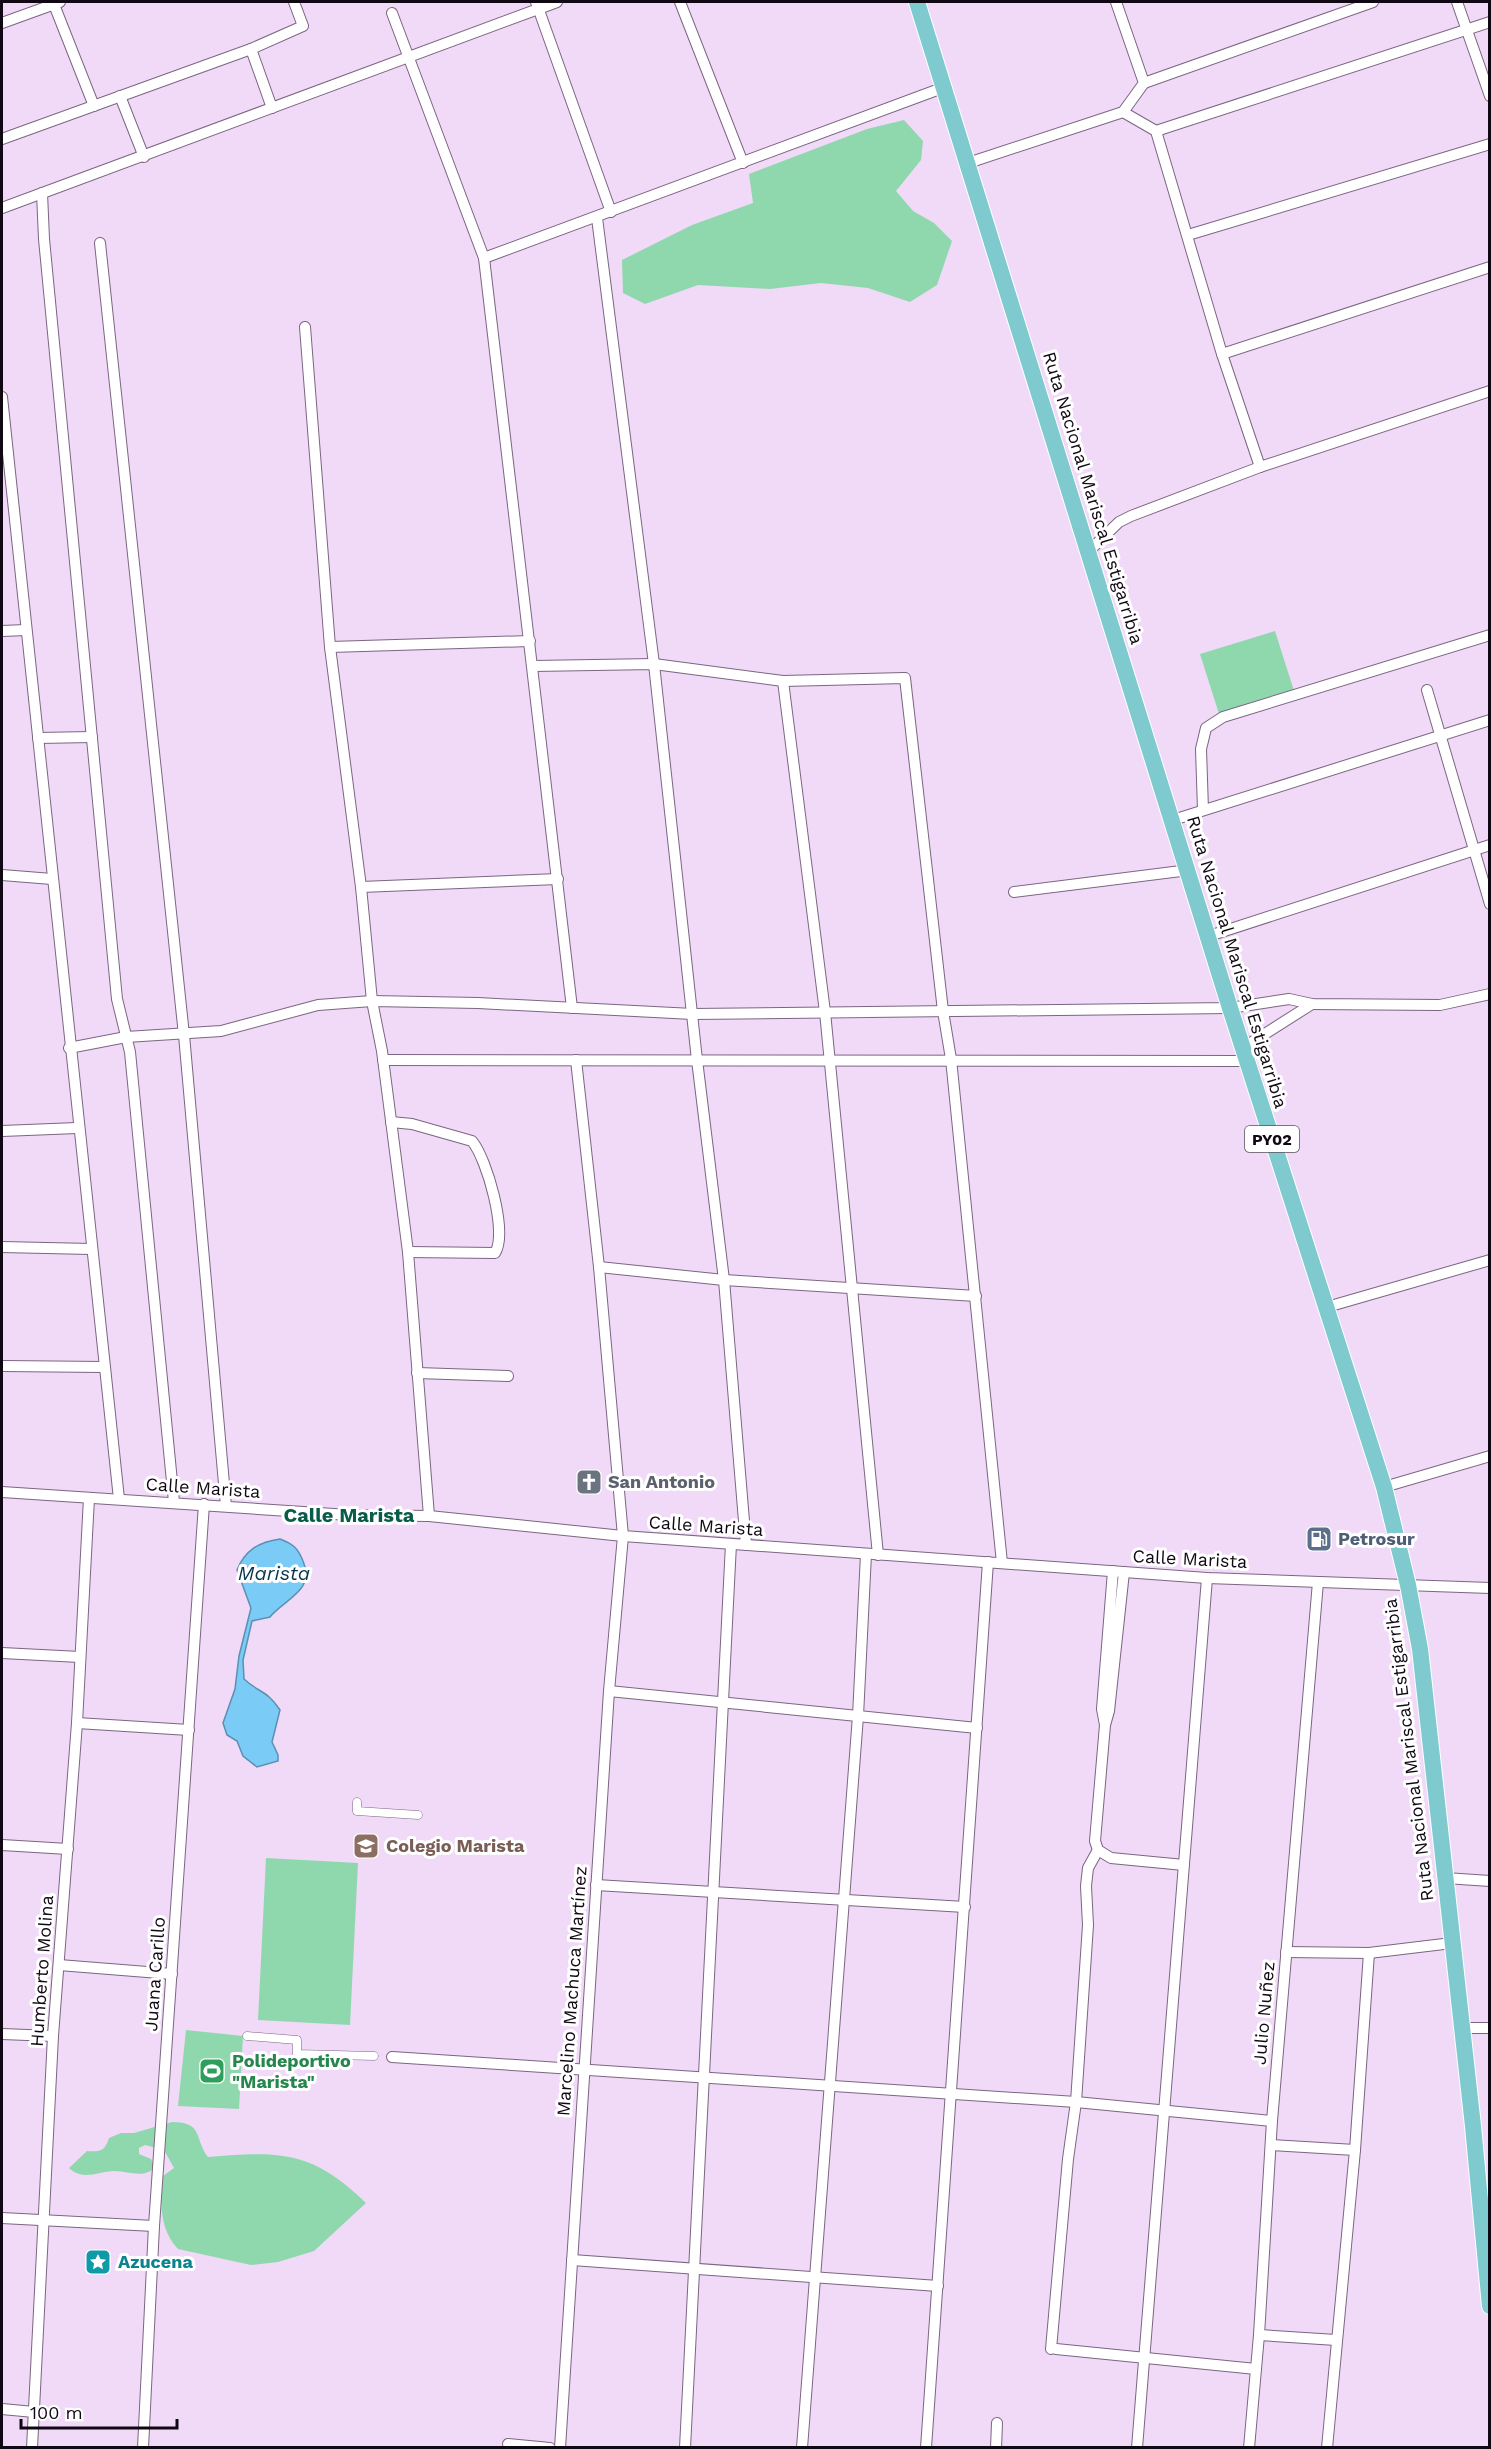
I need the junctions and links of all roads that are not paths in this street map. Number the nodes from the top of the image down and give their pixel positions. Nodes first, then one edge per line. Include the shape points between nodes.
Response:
1 (56, 2) edge
2 (294, 2) edge
3 (558, 2) edge
4 (680, 2) edge
5 (917, 2) edge
6 (1116, 2) edge
7 (1373, 2) edge
8 (1457, 2) edge
9 (537, 5) edge
10 (392, 13) dead end
11 (1490, 22) edge
12 (2, 23) edge
13 (1467, 30) junction
14 (251, 49) junction
15 (407, 58) junction
16 (1144, 83) junction
17 (945, 87) junction
18 (120, 96) junction
19 (1490, 96) edge
20 (94, 106) junction
21 (272, 108) junction
22 (1123, 112) junction
23 (1156, 131) junction
24 (2, 139) edge
25 (1490, 144) edge
26 (144, 157) junction
27 (743, 163) junction
28 (968, 163) junction
29 (42, 193) junction
30 (2, 208) edge
31 (611, 212) junction
32 (597, 218) junction
33 (1188, 236) junction
34 (100, 243) dead end
35 (484, 258) junction
36 (1490, 267) edge
37 (305, 327) dead end
38 (1222, 354) junction
39 (1490, 391) edge
40 (2, 397) edge
41 (1260, 467) junction
42 (1089, 551) junction
43 (26, 630) junction
44 (2, 631) edge
45 (1490, 635) edge
46 (530, 641) junction
47 (330, 647) junction
48 (654, 664) junction
49 (533, 666) junction
50 (783, 681) junction
51 (1427, 690) dead end
52 (1490, 720) edge
53 (1440, 736) junction
54 (92, 737) junction
55 (38, 738) junction
56 (1203, 810) junction
57 (1173, 820) junction
58 (1490, 845) edge
59 (1473, 850) junction
60 (1189, 870) junction
61 (2, 875) edge
62 (52, 879) junction
63 (558, 879) junction
64 (361, 887) junction
65 (1014, 892) dead end
66 (1490, 904) edge
67 (1209, 936) junction
68 (1490, 994) edge
69 (372, 1001) junction
70 (1312, 1004) junction
71 (572, 1008) junction
72 (1230, 1008) junction
73 (943, 1011) junction
74 (825, 1012) junction
75 (693, 1014) junction
76 (184, 1035) junction
77 (126, 1037) junction
78 (69, 1048) junction
79 (1246, 1054) junction
80 (951, 1059) junction
81 (383, 1060) junction
82 (576, 1060) junction
83 (697, 1060) junction
84 (829, 1060) junction
85 (391, 1122) junction
86 (77, 1128) junction
87 (2, 1131) edge
88 (2, 1247) edge
89 (91, 1249) junction
90 (408, 1252) junction
91 (1490, 1260) edge
92 (599, 1267) junction
93 (724, 1280) junction
94 (853, 1290) junction
95 (976, 1296) junction
96 (1327, 1307) junction
97 (2, 1366) edge
98 (104, 1368) junction
99 (417, 1373) junction
100 (508, 1376) dead end
101 (1490, 1456) edge
102 (1384, 1487) junction
103 (2, 1492) edge
104 (89, 1498) junction
105 (119, 1499) junction
106 (174, 1502) junction
107 (204, 1504) junction
108 (226, 1506) junction
109 (429, 1516) junction
110 (623, 1536) junction
111 (731, 1544) junction
112 (747, 1545) junction
113 (866, 1554) junction
114 (878, 1554) junction
115 (988, 1562) junction
116 (1002, 1563) junction
117 (1118, 1571) junction
118 (1207, 1578) junction
119 (1318, 1582) junction
120 (1408, 1585) junction
121 (1490, 1588) edge
122 (2, 1653) edge
123 (80, 1657) junction
124 (609, 1691) junction
125 (724, 1703) junction
126 (858, 1716) junction
127 (77, 1723) junction
128 (977, 1728) junction
129 (189, 1730) junction
130 (357, 1802) dead end
131 (418, 1815) dead end
132 (2, 1845) edge
133 (68, 1849) junction
134 (1098, 1850) junction
135 (1184, 1864) junction
136 (1445, 1878) junction
137 (1490, 1881) edge
138 (596, 1886) junction
139 (713, 1892) junction
140 (843, 1900) junction
141 (965, 1907) junction
142 (1452, 1943) junction
143 (1286, 1952) junction
144 (1369, 1953) junction
145 (59, 1965) junction
146 (172, 1974) junction
147 (1461, 2028) junction
148 (1490, 2028) edge
149 (2, 2034) edge
150 (247, 2036) dead end
151 (53, 2037) junction
152 (374, 2056) dead end
153 (392, 2057) dead end
154 (582, 2070) junction
155 (705, 2078) junction
156 (829, 2086) junction
157 (952, 2095) junction
158 (1076, 2102) junction
159 (1164, 2109) junction
160 (1272, 2121) junction
161 (1271, 2145) junction
162 (1354, 2150) junction
163 (2, 2218) edge
164 (44, 2220) junction
165 (154, 2226) junction
166 (572, 2260) junction
167 (694, 2269) junction
168 (815, 2277) junction
169 (938, 2286) junction
170 (1490, 2306) edge
171 (1259, 2335) junction
172 (1336, 2340) junction
173 (1144, 2358) junction
174 (1256, 2369) junction
175 (2, 2409) edge
176 (34, 2412) junction
177 (997, 2423) dead end
178 (508, 2444) dead end
179 (32, 2448) edge
180 (143, 2448) edge
181 (550, 2448) edge
182 (560, 2448) edge
183 (685, 2448) edge
184 (802, 2448) edge
185 (926, 2448) edge
186 (996, 2448) edge
187 (1137, 2448) edge
188 (1249, 2448) edge
189 (1328, 2448) edge

1 - 12 street
1 - 20 street
2 - 14 street via 303,26
3 - 9 street
4 - 27 street
5 - 17 main road, Ruta Nacional Mariscal Estigarribia / PY02
6 - 16 street
7 - 16 street
8 - 13 street
9 - 15 street
9 - 31 street
10 - 15 street
11 - 13 street
13 - 19 street
13 - 23 street
14 - 18 street
14 - 21 street
15 - 21 street
15 - 35 street
16 - 22 street
17 - 27 street
17 - 28 main road, Ruta Nacional Mariscal Estigarribia / PY02
18 - 20 street
18 - 26 street
20 - 24 street
21 - 26 street
22 - 23 street
22 - 28 street
23 - 33 street
25 - 33 street
26 - 29 street
27 - 31 street
28 - 42 main road, Ruta Nacional Mariscal Estigarribia / PY02
29 - 30 street
29 - 54 street
31 - 32 street
32 - 35 street
32 - 48 street
33 - 38 street
34 - 76 street
35 - 46 street
36 - 38 street
37 - 47 street
38 - 41 street
39 - 41 street
40 - 43 street
41 - 42 street via 1131,516 1119,522
42 - 57 main road, Ruta Nacional Mariscal Estigarribia / PY02
43 - 44 street
43 - 55 street
45 - 56 street via 1222,717 1206,728 1202,749
46 - 47 street
46 - 49 street
47 - 64 street
48 - 49 street
48 - 50 street
48 - 75 street
49 - 63 street
50 - 73 street via 905,678
50 - 74 street
51 - 53 street
52 - 53 street
53 - 56 street
53 - 59 street
54 - 55 street
54 - 77 street via 117,999
55 - 62 street
56 - 57 street
57 - 60 main road, Ruta Nacional Mariscal Estigarribia / PY02
58 - 59 street
59 - 66 street
59 - 67 street
60 - 65 street
60 - 67 main road, Ruta Nacional Mariscal Estigarribia / PY02
61 - 62 street
62 - 78 street
63 - 64 street
63 - 71 street
64 - 69 street
67 - 72 main road, Ruta Nacional Mariscal Estigarribia / PY02
68 - 70 street via 1440,1005
69 - 71 street
69 - 76 street via 318,1005 221,1031
69 - 81 street
70 - 72 street via 1289,999
70 - 79 street
71 - 75 street
72 - 73 street
72 - 79 main road, Ruta Nacional Mariscal Estigarribia / PY02
73 - 74 street
73 - 80 street
74 - 75 street
74 - 84 street
75 - 83 street
76 - 77 street
76 - 108 street
77 - 78 street
77 - 106 street
78 - 86 street
79 - 80 street
79 - 96 main road, Ruta Nacional Mariscal Estigarribia / PY02
80 - 84 street
80 - 95 street
81 - 82 street
81 - 85 street
82 - 83 street
82 - 92 street, Marcelino Machuca Martínez
83 - 84 street
83 - 93 street
84 - 94 street
85 - 90 street
85 - 90 street via 472,1141 485,1163 499,1225 495,1253
86 - 87 street
86 - 89 street
88 - 89 street
89 - 98 street
90 - 99 street
91 - 96 street
92 - 93 street
92 - 110 street, Marcelino Machuca Martínez
93 - 94 street
93 - 112 street
94 - 95 street
94 - 114 street
95 - 116 street
96 - 102 main road, Ruta Nacional Mariscal Estigarribia / PY02
97 - 98 street
98 - 105 street
99 - 100 street
99 - 109 street
101 - 102 street
102 - 120 main road, Ruta Nacional Mariscal Estigarribia / PY02
103 - 104 street, Calle Marista
104 - 105 street, Calle Marista
104 - 123 street, Humberto Molina
105 - 106 street, Calle Marista
106 - 107 street, Calle Marista
107 - 108 street, Calle Marista
107 - 129 street, Juana Carillo
108 - 109 street, Calle Marista
109 - 110 street, Calle Marista
110 - 111 street, Calle Marista
110 - 124 street, Marcelino Machuca Martínez
111 - 112 street, Calle Marista
111 - 125 street
112 - 113 street, Calle Marista
113 - 114 street, Calle Marista
113 - 126 street
114 - 115 street, Calle Marista
115 - 116 street, Calle Marista
115 - 128 street
116 - 117 street, Calle Marista
117 - 118 street, Calle Marista
117 - 134 street via 1102,1709 1105,1725 1095,1841
118 - 119 street, Calle Marista
118 - 135 street
119 - 120 street, Calle Marista
119 - 143 street, Julio Nuñez
120 - 121 street, Calle Marista
120 - 136 main road, Ruta Nacional Mariscal Estigarribia / PY02 via 1420,1649
122 - 123 street
123 - 127 street, Humberto Molina
124 - 125 street
124 - 138 street, Marcelino Machuca Martínez
125 - 126 street
125 - 139 street
126 - 128 street
126 - 140 street
127 - 129 street
127 - 133 street, Humberto Molina
128 - 141 street
129 - 146 street, Juana Carillo
130 - 131 street via 357,1811
132 - 133 street
133 - 145 street, Humberto Molina
134 - 135 street via 1111,1858
134 - 158 street via 1088,1868 1086,1886 1088,1925
135 - 159 street
136 - 137 street
136 - 142 main road, Ruta Nacional Mariscal Estigarribia / PY02
138 - 139 street
138 - 154 street, Marcelino Machuca Martínez
139 - 140 street
139 - 155 street
140 - 141 street
140 - 156 street
141 - 157 street
142 - 144 street
142 - 147 main road, Ruta Nacional Mariscal Estigarribia / PY02
143 - 144 street
143 - 160 street, Julio Nuñez
144 - 162 street
145 - 146 street
145 - 151 street, Humberto Molina
146 - 165 street, Juana Carillo
147 - 148 street
147 - 170 main road, Ruta Nacional Mariscal Estigarribia / PY02
149 - 151 street
150 - 152 street via 297,2040 297,2054
151 - 164 street, Humberto Molina
153 - 154 street
154 - 155 street
154 - 166 street, Marcelino Machuca Martínez
155 - 156 street
155 - 167 street
156 - 157 street
156 - 168 street
157 - 158 street
157 - 169 street
158 - 159 street
158 - 173 street via 1054,2349
159 - 160 street
159 - 173 street
160 - 161 street, Julio Nuñez
161 - 162 street
161 - 171 street, Julio Nuñez
162 - 172 street
163 - 164 street
164 - 165 street
164 - 176 street, Humberto Molina
165 - 180 street, Juana Carillo
166 - 167 street
166 - 182 street, Marcelino Machuca Martínez
167 - 168 street
167 - 183 street
168 - 169 street
168 - 184 street
169 - 185 street
171 - 172 street
171 - 174 street, Julio Nuñez
172 - 189 street
173 - 174 street
173 - 187 street
174 - 188 street, Julio Nuñez
175 - 176 street
176 - 179 street, Humberto Molina
177 - 186 street
178 - 181 street

